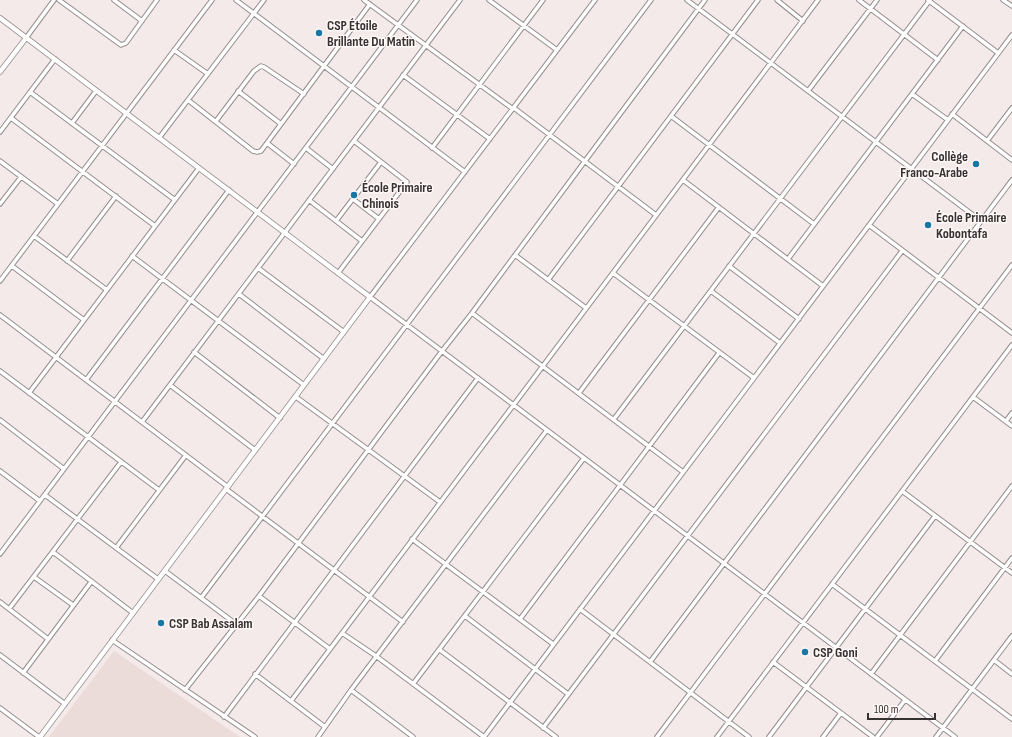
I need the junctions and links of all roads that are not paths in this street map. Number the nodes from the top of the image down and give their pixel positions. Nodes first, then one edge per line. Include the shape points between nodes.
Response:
1 (54, 0) edge
2 (59, 0) edge
3 (114, 0) edge
4 (157, 0) edge
5 (212, 0) edge
6 (236, 0) edge
7 (264, 0) edge
8 (364, 0) edge
9 (417, 0) edge
10 (460, 0) edge
11 (489, 0) edge
12 (543, 0) edge
13 (595, 0) edge
14 (651, 0) edge
15 (687, 0) edge
16 (705, 0) edge
17 (758, 0) edge
18 (777, 0) edge
19 (818, 0) edge
20 (859, 0) edge
21 (877, 0) edge
22 (929, 0) edge
23 (1003, 0) edge
24 (370, 4) junction
25 (1012, 6) edge
26 (870, 8) junction
27 (699, 9) junction
28 (254, 14) junction
29 (0, 18) edge
30 (142, 21) junction
31 (803, 21) junction
32 (398, 25) junction
33 (524, 26) junction
34 (963, 26) junction
35 (732, 34) junction
36 (904, 34) junction
37 (1012, 35) edge
38 (26, 38) junction
39 (426, 46) junction
40 (174, 50) junction
41 (558, 50) junction
42 (998, 53) junction
43 (54, 60) junction
44 (938, 60) junction
45 (771, 63) junction
46 (324, 66) junction
47 (0, 70) edge
48 (208, 74) junction
49 (403, 75) junction
50 (479, 85) junction
51 (352, 87) junction
52 (96, 91) junction
53 (238, 91) junction
54 (808, 91) junction
55 (30, 92) junction
56 (304, 94) junction
57 (912, 94) junction
58 (188, 100) junction
59 (379, 108) junction
60 (1012, 108) edge
61 (513, 109) junction
62 (126, 113) junction
63 (457, 114) junction
64 (952, 114) junction
65 (671, 116) junction
66 (842, 117) junction
67 (11, 118) junction
68 (948, 120) junction
69 (216, 121) junction
70 (72, 123) junction
71 (282, 124) junction
72 (0, 132) edge
73 (550, 134) junction
74 (159, 138) junction
75 (490, 139) junction
76 (354, 141) junction
77 (987, 141) junction
78 (876, 142) junction
79 (267, 143) junction
80 (709, 145) junction
81 (102, 146) junction
82 (306, 148) junction
83 (432, 148) junction
84 (585, 160) junction
85 (1012, 160) edge
86 (0, 161) edge
87 (381, 162) junction
88 (294, 164) junction
89 (199, 168) junction
90 (333, 169) junction
91 (911, 169) junction
92 (82, 172) junction
93 (465, 172) junction
94 (21, 177) junction
95 (683, 180) junction
96 (1012, 180) edge
97 (618, 186) junction
98 (228, 190) junction
99 (116, 196) junction
100 (780, 198) junction
101 (353, 199) junction
102 (174, 200) junction
103 (309, 200) junction
104 (0, 204) edge
105 (58, 204) junction
106 (719, 207) junction
107 (258, 212) junction
108 (656, 215) junction
109 (379, 219) junction
110 (336, 220) junction
111 (981, 221) junction
112 (814, 224) junction
113 (869, 225) junction
114 (155, 226) junction
115 (285, 233) junction
116 (754, 234) junction
117 (34, 236) junction
118 (362, 241) junction
119 (902, 251) junction
120 (515, 255) junction
121 (132, 256) junction
122 (788, 259) junction
123 (67, 261) junction
124 (1012, 265) edge
125 (12, 266) junction
126 (729, 266) junction
127 (258, 268) junction
128 (338, 273) junction
129 (613, 273) junction
130 (162, 278) junction
131 (939, 278) junction
132 (548, 280) junction
133 (0, 281) edge
134 (823, 286) junction
135 (107, 290) junction
136 (711, 291) junction
137 (239, 294) junction
138 (370, 297) junction
139 (191, 300) junction
140 (649, 300) junction
141 (586, 308) junction
142 (979, 308) junction
143 (472, 313) junction
144 (0, 315) edge
145 (799, 318) junction
146 (84, 320) junction
147 (218, 320) junction
148 (407, 324) junction
149 (684, 326) junction
150 (344, 332) junction
151 (1012, 333) edge
152 (780, 343) junction
153 (1012, 345) edge
154 (442, 351) junction
155 (194, 352) junction
156 (720, 353) junction
157 (56, 357) junction
158 (324, 358) junction
159 (543, 366) junction
160 (0, 371) edge
161 (478, 378) junction
162 (754, 378) junction
163 (86, 380) junction
164 (170, 385) junction
165 (304, 385) junction
166 (29, 393) junction
167 (579, 393) junction
168 (296, 397) junction
169 (973, 397) junction
170 (115, 402) junction
171 (514, 405) junction
172 (1012, 413) edge
173 (280, 418) junction
174 (614, 419) junction
175 (0, 420) edge
176 (1006, 421) junction
177 (142, 422) junction
178 (333, 424) junction
179 (1012, 426) edge
180 (547, 430) junction
181 (88, 437) junction
182 (649, 446) junction
183 (368, 449) junction
184 (255, 450) junction
185 (186, 455) junction
186 (584, 458) junction
187 (121, 462) junction
188 (64, 469) junction
189 (0, 471) edge
190 (683, 472) junction
191 (404, 476) junction
192 (620, 485) junction
193 (1012, 486) edge
194 (227, 488) junction
195 (159, 490) junction
196 (902, 491) junction
197 (45, 495) junction
198 (40, 501) junction
199 (440, 502) junction
200 (654, 511) junction
201 (262, 516) junction
202 (935, 516) junction
203 (78, 519) junction
204 (688, 536) junction
205 (412, 539) junction
206 (970, 542) junction
207 (298, 543) junction
208 (116, 548) junction
209 (53, 552) junction
210 (0, 554) edge
211 (1012, 558) edge
212 (724, 563) junction
213 (446, 564) junction
214 (1004, 568) junction
215 (333, 570) junction
216 (164, 571) junction
217 (1012, 573) edge
218 (34, 577) junction
219 (158, 579) junction
220 (91, 582) junction
221 (832, 584) junction
222 (483, 591) junction
223 (765, 594) junction
224 (259, 596) junction
225 (369, 597) junction
226 (201, 598) junction
227 (0, 602) edge
228 (73, 605) junction
229 (9, 609) junction
230 (580, 609) junction
231 (865, 609) junction
232 (133, 613) junction
233 (465, 616) junction
234 (520, 619) junction
235 (294, 622) junction
236 (403, 622) junction
237 (803, 623) junction
238 (236, 624) junction
239 (342, 633) junction
240 (613, 635) junction
241 (900, 635) junction
242 (1012, 636) edge
243 (48, 639) junction
244 (112, 640) junction
245 (554, 644) junction
246 (836, 648) junction
247 (330, 649) junction
248 (440, 650) junction
249 (0, 655) edge
250 (376, 656) junction
251 (994, 660) junction
252 (935, 661) junction
253 (650, 662) junction
254 (773, 662) junction
255 (535, 669) junction
256 (23, 673) junction
257 (255, 674) junction
258 (871, 674) junction
259 (1012, 674) edge
260 (414, 684) junction
261 (806, 687) junction
262 (972, 689) junction
263 (185, 690) junction
264 (351, 690) junction
265 (690, 692) junction
266 (568, 694) junction
267 (905, 700) junction
268 (290, 701) junction
269 (510, 702) junction
270 (65, 704) junction
271 (0, 708) edge
272 (841, 713) junction
273 (224, 717) junction
274 (1012, 719) edge
275 (729, 722) junction
276 (325, 727) junction
277 (544, 728) junction
278 (943, 728) junction
279 (39, 737) edge
280 (255, 737) edge
281 (318, 737) edge
282 (413, 737) edge
283 (556, 737) edge
284 (657, 737) edge
285 (717, 737) edge
286 (749, 737) edge
287 (769, 737) edge
288 (823, 737) edge
289 (873, 737) edge
290 (877, 737) edge
291 (936, 737) edge
292 (955, 737) edge

1 - 38 street
2 - 30 street via 121,45 126,43
3 - 30 street
4 - 30 street
5 - 40 street
6 - 28 street
7 - 28 street
8 - 24 street
9 - 32 street
10 - 39 street
11 - 33 street
12 - 33 street
13 - 41 street
14 - 73 street
15 - 27 street
16 - 27 street
17 - 35 street
18 - 31 street
19 - 31 street
20 - 26 street
21 - 26 street
22 - 34 street
22 - 36 street
23 - 25 street
24 - 32 street
24 - 46 street
26 - 36 street
26 - 54 street
27 - 35 street
27 - 84 street
28 - 46 street
28 - 48 street
29 - 38 street
31 - 45 street
32 - 39 street
32 - 51 street
33 - 41 street
33 - 50 street
34 - 42 street
34 - 44 street
35 - 45 street
35 - 65 street
36 - 44 street
36 - 66 street
37 - 42 street
38 - 43 street
38 - 47 street
39 - 49 street
39 - 50 street
40 - 48 street
40 - 62 street
41 - 61 street
42 - 64 street
43 - 52 street
43 - 55 street
44 - 57 street
45 - 54 street
45 - 80 street
46 - 51 street
46 - 56 street
48 - 58 street
49 - 59 street
49 - 63 street
50 - 61 street
50 - 63 street
51 - 59 street
51 - 82 street
52 - 62 street
52 - 70 street
53 - 56 street via 261,66
53 - 69 street
53 - 71 street
54 - 66 street
55 - 67 street
55 - 70 street
56 - 71 street
57 - 68 street
57 - 78 street
58 - 69 street
58 - 74 street
59 - 76 street
59 - 83 street
60 - 77 street
61 - 73 street
61 - 75 street
62 - 74 street
62 - 81 street
63 - 75 street
63 - 83 street
64 - 68 street
64 - 77 street
65 - 80 street
65 - 97 street
66 - 78 street
66 - 100 street
67 - 72 street
67 - 92 street
68 - 91 street
69 - 79 street via 257,152
70 - 81 street
71 - 79 street
73 - 84 street
73 - 148 street
74 - 89 street
75 - 93 street
76 - 87 street
76 - 90 street
77 - 85 street
78 - 91 street
78 - 112 street
79 - 88 street
80 - 95 street
80 - 100 street
81 - 92 street
81 - 102 street
82 - 88 street
82 - 90 street
83 - 93 street
84 - 97 street
84 - 120 street
86 - 94 street
87 - 101 street
87 - 109 street via 406,182
88 - 107 street
89 - 98 street
89 - 102 street
90 - 103 street
91 - 111 street
91 - 113 street
92 - 99 street
92 - 105 street
93 - 138 street
94 - 104 street
94 - 105 street
95 - 106 street
95 - 108 street
96 - 111 street
97 - 108 street
97 - 132 street
98 - 107 street
98 - 130 street
99 - 114 street
99 - 123 street
100 - 112 street
100 - 116 street
101 - 109 street
101 - 110 street
102 - 114 street
103 - 110 street
103 - 115 street
105 - 117 street
106 - 116 street
106 - 140 street
107 - 115 street
107 - 139 street
108 - 129 street
109 - 118 street
110 - 118 street
111 - 131 street
112 - 122 street
113 - 119 street
113 - 134 street
114 - 121 street
115 - 127 street
115 - 128 street
116 - 122 street
116 - 126 street
117 - 123 street
117 - 125 street
118 - 128 street
119 - 131 street
119 - 204 street
120 - 132 street
120 - 143 street
121 - 130 street
121 - 135 street
122 - 134 street
123 - 135 street
124 - 142 street
125 - 133 street
125 - 146 street
126 - 136 street
126 - 145 street
127 - 137 street
127 - 150 street
128 - 138 street
129 - 140 street
129 - 141 street
130 - 139 street
130 - 163 street
131 - 142 street
131 - 212 street
132 - 141 street
134 - 145 street
135 - 146 street
136 - 149 street
136 - 152 street
137 - 147 street
137 - 158 street
138 - 148 street
138 - 150 street
139 - 147 street
139 - 170 street
140 - 149 street
140 - 167 street
141 - 159 street
142 - 151 street
142 - 223 street
143 - 154 street
143 - 159 street
144 - 157 street
145 - 152 street
146 - 157 street
147 - 155 street
147 - 165 street
148 - 154 street
148 - 178 street
149 - 156 street
149 - 174 street
150 - 158 street
152 - 162 street
153 - 169 street
154 - 161 street
154 - 183 street
155 - 164 street
155 - 173 street
156 - 162 street
156 - 182 street
157 - 163 street
157 - 166 street
158 - 165 street
159 - 167 street
159 - 171 street
160 - 166 street
161 - 171 street
161 - 191 street
162 - 190 street
163 - 170 street
164 - 177 street
164 - 184 street
165 - 168 street
166 - 181 street
167 - 174 street
168 - 173 street
168 - 178 street
169 - 176 street
169 - 196 street
170 - 177 street
170 - 181 street
171 - 180 street
171 - 199 street
172 - 176 street
173 - 184 street
174 - 182 street
175 - 188 street
176 - 179 street
177 - 185 street
178 - 183 street
178 - 201 street
180 - 186 street
180 - 213 street
181 - 187 street
181 - 188 street
182 - 190 street
182 - 192 street
183 - 191 street
183 - 207 street
184 - 194 street
185 - 194 street
185 - 195 street
186 - 192 street
186 - 222 street
187 - 195 street
187 - 203 street
188 - 197 street
189 - 198 street
190 - 200 street
191 - 199 street
191 - 215 street
192 - 200 street
192 - 234 street
193 - 206 street
194 - 201 street
194 - 216 street
195 - 208 street
196 - 202 street
196 - 221 street
197 - 198 street
197 - 203 street
198 - 210 street
199 - 205 street
200 - 204 street
200 - 230 street
201 - 207 street
201 - 226 street
202 - 206 street
202 - 231 street
203 - 208 street
203 - 209 street
204 - 212 street
204 - 240 street
205 - 213 street
205 - 225 street
206 - 214 street
206 - 241 street
207 - 215 street
207 - 224 street
208 - 219 street
209 - 218 street
209 - 220 street
211 - 214 street
212 - 223 street
212 - 253 street
213 - 222 street
213 - 236 street
214 - 217 street
214 - 252 street
215 - 225 street
215 - 235 street
216 - 219 street
216 - 226 street
218 - 228 street
218 - 229 street
219 - 232 street
220 - 228 street
220 - 232 street
221 - 231 street
221 - 237 street
222 - 233 street
222 - 234 street
223 - 237 street
223 - 265 street
224 - 235 street
224 - 238 street
225 - 236 street
225 - 239 street
226 - 238 street
227 - 229 street
228 - 243 street
229 - 243 street
230 - 240 street
230 - 245 street
231 - 241 street
231 - 246 street
232 - 244 street
233 - 248 street
233 - 255 street
234 - 245 street
235 - 247 street
235 - 257 street
236 - 250 street
237 - 246 street
237 - 254 street
238 - 263 street
239 - 247 street
239 - 250 street
240 - 253 street
240 - 266 street
241 - 252 street
241 - 258 street
242 - 251 street
243 - 256 street
244 - 263 street
244 - 270 street
245 - 255 street
246 - 258 street
246 - 261 street
247 - 268 street
248 - 260 street
248 - 269 street
249 - 256 street
250 - 260 street
250 - 264 street
251 - 259 street
251 - 262 street
252 - 262 street
253 - 265 street
254 - 261 street
254 - 275 street
255 - 266 street
255 - 269 street
256 - 270 street
257 - 268 street
257 - 273 street
258 - 267 street
260 - 269 street via 484,737
261 - 272 street
261 - 287 street
262 - 274 street
262 - 278 street
263 - 273 street
264 - 276 street
264 - 282 street
265 - 275 street
265 - 284 street
266 - 277 street
267 - 278 street
267 - 290 street
268 - 276 street
269 - 277 street
270 - 279 street
271 - 279 street
272 - 288 street
272 - 289 street
273 - 280 street
275 - 285 street
275 - 286 street
276 - 281 street
277 - 283 street
278 - 291 street
278 - 292 street

